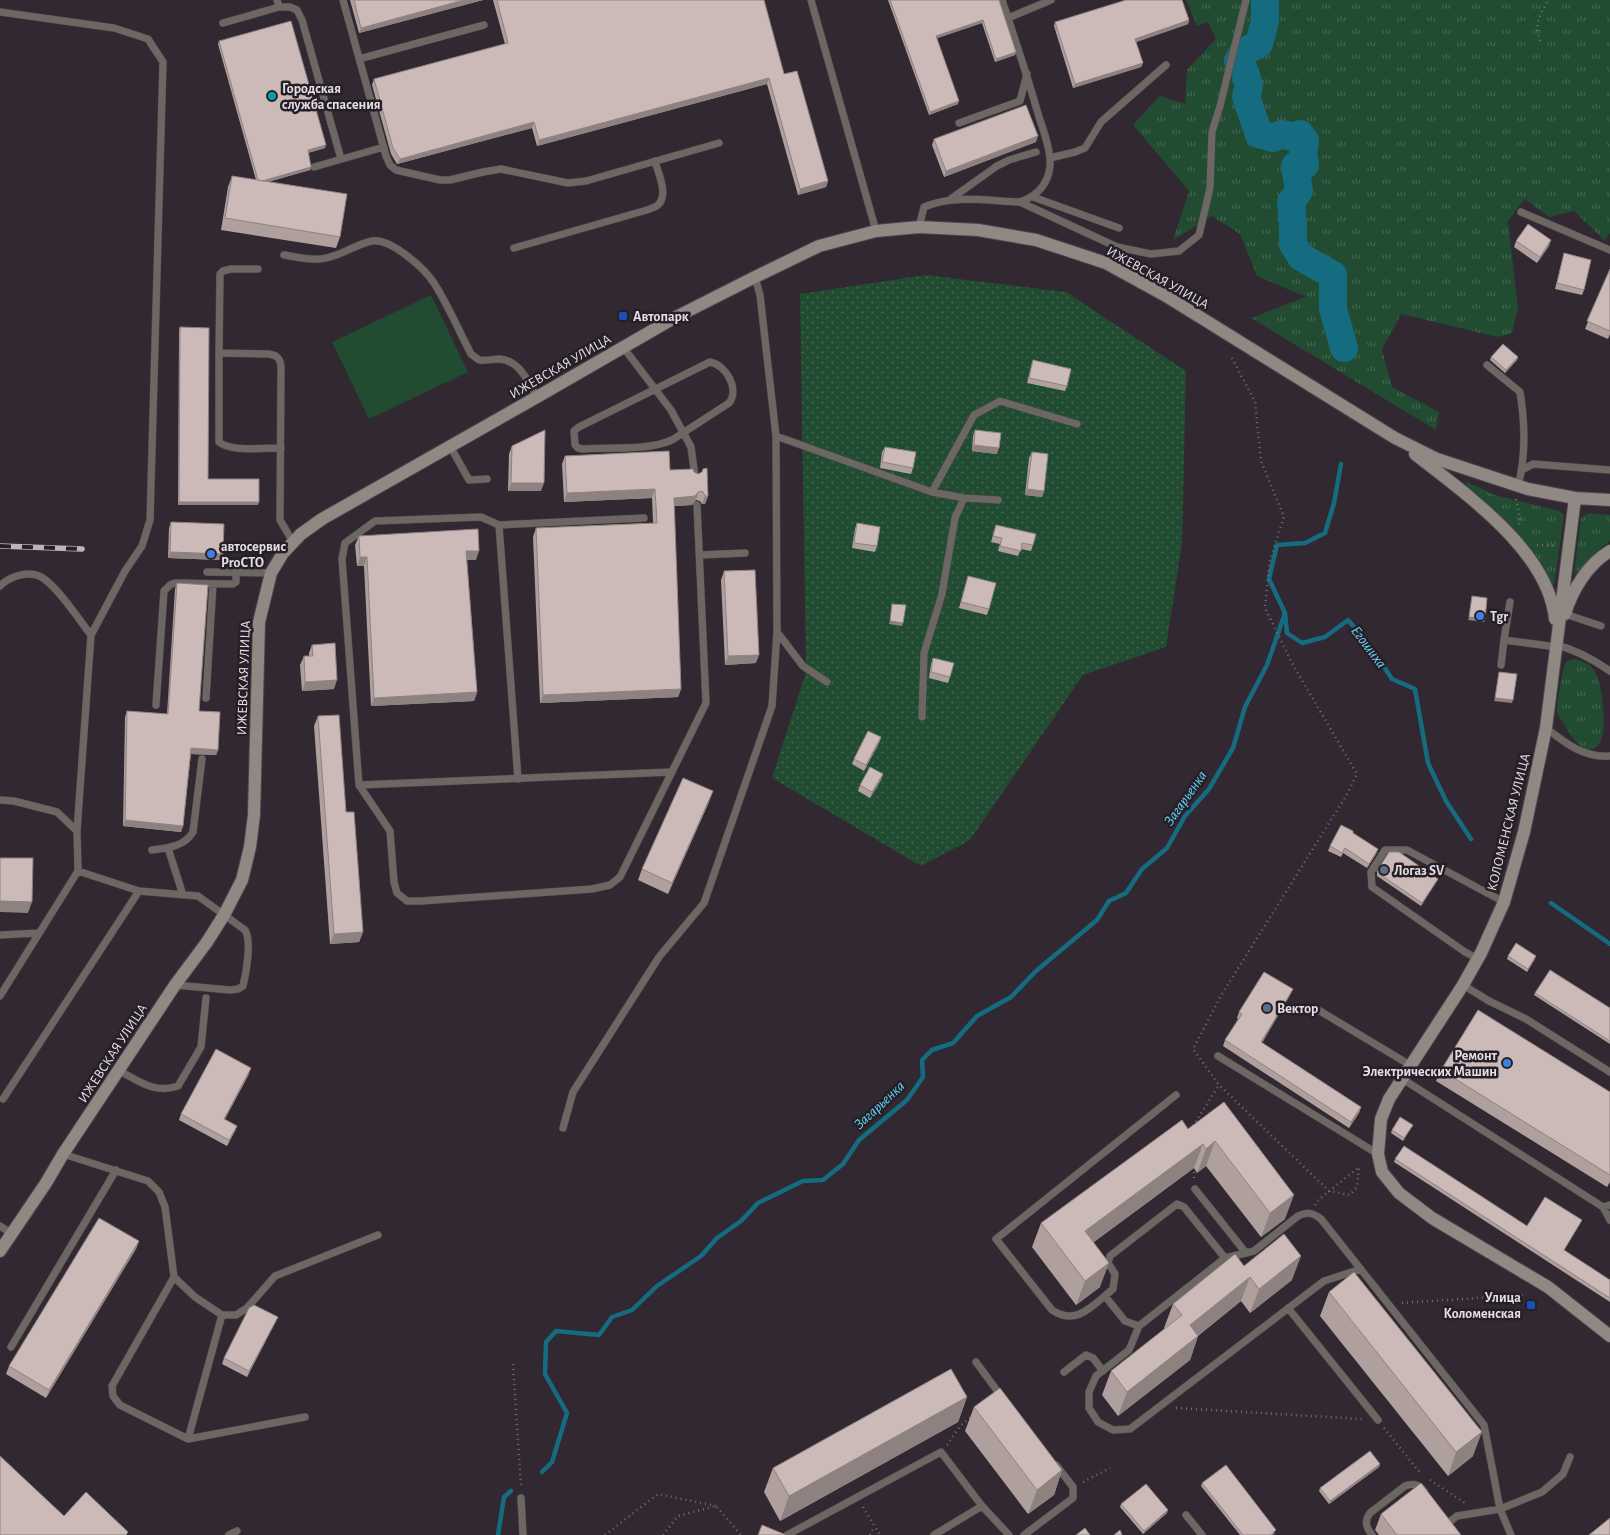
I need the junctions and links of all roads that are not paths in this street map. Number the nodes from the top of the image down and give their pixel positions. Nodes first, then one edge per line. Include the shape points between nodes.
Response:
1 (343, 0) edge
2 (811, 0) edge
3 (1002, 0) edge
4 (1051, 0) edge
5 (1246, 0) edge
6 (278, 4) edge
7 (0, 12) edge
8 (1008, 18) junction
9 (222, 23) dead end
10 (484, 24) dead end
11 (359, 60) junction
12 (1166, 65) dead end
13 (1027, 74) junction
14 (959, 123) dead end
15 (719, 143) dead end
16 (384, 147) junction
17 (1036, 152) dead end
18 (1050, 158) junction
19 (341, 159) junction
20 (655, 161) junction
21 (314, 166) dead end
22 (1033, 197) junction
23 (952, 199) junction
24 (1020, 202) junction
25 (1521, 212) dead end
26 (919, 227) junction
27 (1119, 228) dead end
28 (876, 231) junction
29 (514, 248) dead end
30 (1610, 250) edge
31 (284, 255) dead end
32 (258, 269) dead end
33 (754, 277) junction
34 (623, 347) junction
35 (218, 353) junction
36 (1486, 365) dead end
37 (656, 388) junction
38 (537, 397) junction
39 (1077, 424) dead end
40 (683, 432) junction
41 (776, 436) junction
42 (1395, 438) junction
43 (450, 446) junction
44 (281, 448) junction
45 (1522, 470) junction
46 (1610, 470) edge
47 (695, 477) edge
48 (487, 479) dead end
49 (1518, 486) junction
50 (932, 492) junction
51 (964, 498) junction
52 (1575, 498) junction
53 (998, 500) dead end
54 (1610, 500) edge
55 (697, 504) edge
56 (644, 518) dead end
57 (499, 525) junction
58 (293, 542) junction
59 (1610, 551) edge
60 (745, 553) dead end
61 (700, 554) junction
62 (208, 572) dead end
63 (236, 572) junction
64 (272, 573) junction
65 (213, 584) junction
66 (0, 586) edge
67 (1510, 602) dead end
68 (1566, 614) junction
69 (1601, 626) dead end
70 (777, 632) junction
71 (91, 635) junction
72 (1504, 640) junction
73 (1557, 646) junction
74 (1501, 665) dead end
75 (1610, 671) edge
76 (827, 682) dead end
77 (206, 698) dead end
78 (156, 705) dead end
79 (922, 717) dead end
80 (1546, 728) junction
81 (1610, 756) edge
82 (202, 759) dead end
83 (672, 772) junction
84 (518, 779) junction
85 (359, 785) junction
86 (0, 800) edge
87 (77, 831) junction
88 (168, 848) junction
89 (152, 850) dead end
90 (78, 871) junction
91 (139, 891) junction
92 (183, 895) junction
93 (1504, 902) junction
94 (224, 915) junction
95 (39, 933) junction
96 (0, 935) edge
97 (1478, 958) junction
98 (175, 985) junction
99 (1463, 985) junction
100 (0, 996) edge
101 (206, 998) dead end
102 (1315, 1008) dead end
103 (1218, 1056) dead end
104 (1410, 1065) junction
105 (118, 1070) junction
106 (1610, 1072) edge
107 (1401, 1078) junction
108 (1176, 1095) dead end
109 (3, 1098) dead end
110 (564, 1128) dead end
111 (63, 1154) junction
112 (1378, 1154) junction
113 (116, 1170) junction
114 (1195, 1189) road end
115 (1607, 1206) edge
116 (1610, 1220) edge
117 (0, 1226) edge
118 (12, 1233) junction
119 (378, 1235) dead end
120 (0, 1251) edge
121 (1246, 1253) junction
122 (1225, 1258) junction
123 (1360, 1269) junction
124 (174, 1277) junction
125 (1105, 1296) junction
126 (1288, 1308) junction
127 (222, 1315) junction
128 (1139, 1326) junction
129 (1610, 1336) edge
130 (11, 1348) dead end
131 (976, 1362) dead end
132 (1103, 1371) junction
133 (1064, 1372) dead end
134 (1006, 1402) edge
135 (305, 1417) dead end
136 (1378, 1420) road end
137 (188, 1440) junction
138 (1049, 1456) edge
139 (1570, 1457) dead end
140 (1427, 1496) edge
141 (521, 1498) dead end
142 (982, 1506) junction
143 (1500, 1509) junction
144 (1186, 1515) dead end
145 (1443, 1516) edge
146 (237, 1531) dead end
147 (938, 1534) edge
148 (229, 1535) edge
149 (523, 1535) edge
150 (787, 1535) edge
151 (1009, 1535) edge
152 (1024, 1535) edge
153 (1202, 1535) edge
154 (1372, 1535) edge
155 (1510, 1535) edge

1 - 11 lane
2 - 28 lane
3 - 8 lane
4 - 8 lane
5 - 24 lane via 1212,132 1210,188 1199,235 1179,251 1150,254 1117,247
6 - 9 lane
6 - 19 lane via 297,10 302,20
7 - 71 lane via 123,31 148,39 163,62 150,520 142,546
8 - 13 lane
10 - 11 lane
11 - 16 lane
12 - 18 lane via 1102,122 1085,148
13 - 14 lane via 1020,100
13 - 18 lane
15 - 20 lane
16 - 19 lane
16 - 20 lane via 390,165 396,170 440,180 501,169 568,183
17 - 23 lane via 997,166
18 - 22 lane via 1044,185
19 - 21 lane
20 - 29 lane via 662,187 663,198 659,205
22 - 24 lane
22 - 27 lane
23 - 24 lane
23 - 26 lane via 924,207
25 - 30 lane
26 - 28 street, ИЖЕВСКАЯ УЛИЦА
26 - 42 street, ИЖЕВСКАЯ УЛИЦА via 978,230 1036,240 1106,264 1166,296
28 - 33 street, ИЖЕВСКАЯ УЛИЦА via 819,246
31 - 38 lane via 328,258 376,240 395,247 433,282 472,354 479,360 500,359 520,368
32 - 35 lane via 231,269 220,274
33 - 34 street, ИЖЕВСКАЯ УЛИЦА
33 - 41 lane via 760,295
34 - 37 lane
34 - 38 street, ИЖЕВСКАЯ УЛИЦА
35 - 44 lane via 219,442 233,447
35 - 44 lane via 275,354 280,359
36 - 45 lane via 1520,392 1524,416
37 - 40 lane
37 - 40 lane via 710,362 717,363 733,384 733,397 729,403
37 - 40 lane via 579,427 574,431 575,446 583,449 651,446 663,444
38 - 43 street, ИЖЕВСКАЯ УЛИЦА
39 - 50 lane via 1000,400 974,415
40 - 47 lane via 691,447
41 - 50 lane
41 - 70 lane
42 - 49 street, ИЖЕВСКАЯ УЛИЦА via 1437,459
42 - 73 street via 1481,507 1536,567 1553,602
43 - 48 lane via 468,480
43 - 58 street, ИЖЕВСКАЯ УЛИЦА via 322,519
44 - 58 lane via 280,520
45 - 46 lane via 1533,464
45 - 49 lane
49 - 52 street, ИЖЕВСКАЯ УЛИЦА
50 - 51 lane
51 - 53 lane
51 - 79 lane via 955,518 942,594 924,653
52 - 54 street, ИЖЕВСКАЯ УЛИЦА
52 - 73 street
55 - 61 lane
56 - 57 lane
57 - 84 lane
57 - 85 lane via 481,517 375,521 345,544 342,558
58 - 64 street, ИЖЕВСКАЯ УЛИЦА
59 - 68 street via 1590,568 1578,584
60 - 61 lane
61 - 83 lane via 706,703
62 - 63 lane
63 - 64 lane
63 - 65 lane via 234,584
64 - 94 street, ИЖЕВСКАЯ УЛИЦА via 258,622 254,815 250,847 242,880
65 - 77 lane
65 - 78 lane via 175,583 164,591
66 - 71 lane via 18,575 36,575 49,581
67 - 72 lane
68 - 69 lane
68 - 73 street
70 - 76 lane via 803,666
70 - 110 lane via 772,706 704,903 659,957 573,1092
71 - 87 lane
72 - 73 lane
72 - 74 lane
73 - 75 lane via 1594,660
73 - 80 street, КОЛОМЕНСКАЯ УЛИЦА
80 - 81 lane via 1564,743 1590,755
80 - 93 street, КОЛОМЕНСКАЯ УЛИЦА via 1524,832
82 - 88 lane via 193,832 184,842
83 - 84 lane
83 - 85 lane via 620,877 610,885 421,901 407,901 397,893 390,831
84 - 85 lane
86 - 87 lane via 57,812
87 - 90 lane
88 - 89 lane
88 - 92 lane
90 - 91 lane
90 - 95 lane
91 - 92 lane
91 - 109 lane
92 - 94 lane via 198,896
93 - 97 street, КОЛОМЕНСКАЯ УЛИЦА
93 - 97 lane via 1407,850 1385,850 1371,872 1372,887
94 - 98 street, ИЖЕВСКАЯ УЛИЦА
94 - 98 lane via 248,935 243,986 230,990
95 - 96 lane
95 - 100 lane
97 - 99 street, КОЛОМЕНСКАЯ УЛИЦА
98 - 105 street, ИЖЕВСКАЯ УЛИЦА
99 - 104 street, КОЛОМЕНСКАЯ УЛИЦА
99 - 106 lane via 1488,1001 1526,1018
101 - 105 lane via 201,1047 178,1086 159,1090
102 - 104 lane
103 - 112 lane
104 - 107 street, КОЛОМЕНСКАЯ УЛИЦА
105 - 111 street, ИЖЕВСКАЯ УЛИЦА
107 - 112 street, КОЛОМЕНСКАЯ УЛИЦА via 1388,1098 1381,1119
107 - 115 lane
108 - 125 lane via 996,1239 1052,1310 1061,1316 1082,1313
111 - 113 lane
111 - 118 street, ИЖЕВСКАЯ УЛИЦА
112 - 129 street via 1382,1172 1399,1193 1432,1218 1548,1287
113 - 124 lane via 148,1181 159,1192 165,1207
113 - 130 lane
114 - 121 lane
115 - 116 lane
117 - 118 lane
118 - 120 street, ИЖЕВСКАЯ УЛИЦА
119 - 127 lane via 274,1276 247,1308 236,1315
121 - 122 lane
121 - 123 lane via 1254,1251 1298,1216 1313,1213
122 - 125 lane via 1184,1207 1177,1204 1110,1256 1108,1263 1115,1274 1113,1289
122 - 128 lane
123 - 126 lane via 1324,1280
123 - 143 lane via 1484,1425
124 - 127 lane via 195,1297
124 - 137 lane via 112,1386 113,1396 120,1405
125 - 128 lane via 1125,1321
126 - 132 lane via 1130,1429 1114,1430 1098,1422 1089,1408 1089,1392 1096,1376
126 - 136 lane
127 - 137 lane
128 - 132 lane via 1129,1350
131 - 134 lane
132 - 133 lane via 1093,1358 1086,1355
135 - 137 lane
138 - 152 lane via 1073,1487 1073,1498
139 - 143 lane via 1563,1474 1542,1492
140 - 154 lane via 1416,1484 1405,1486 1366,1518
141 - 149 lane
142 - 147 lane
142 - 150 lane via 941,1452
142 - 151 lane
143 - 145 lane via 1457,1516 1451,1526
143 - 155 lane
144 - 153 lane
146 - 148 lane

